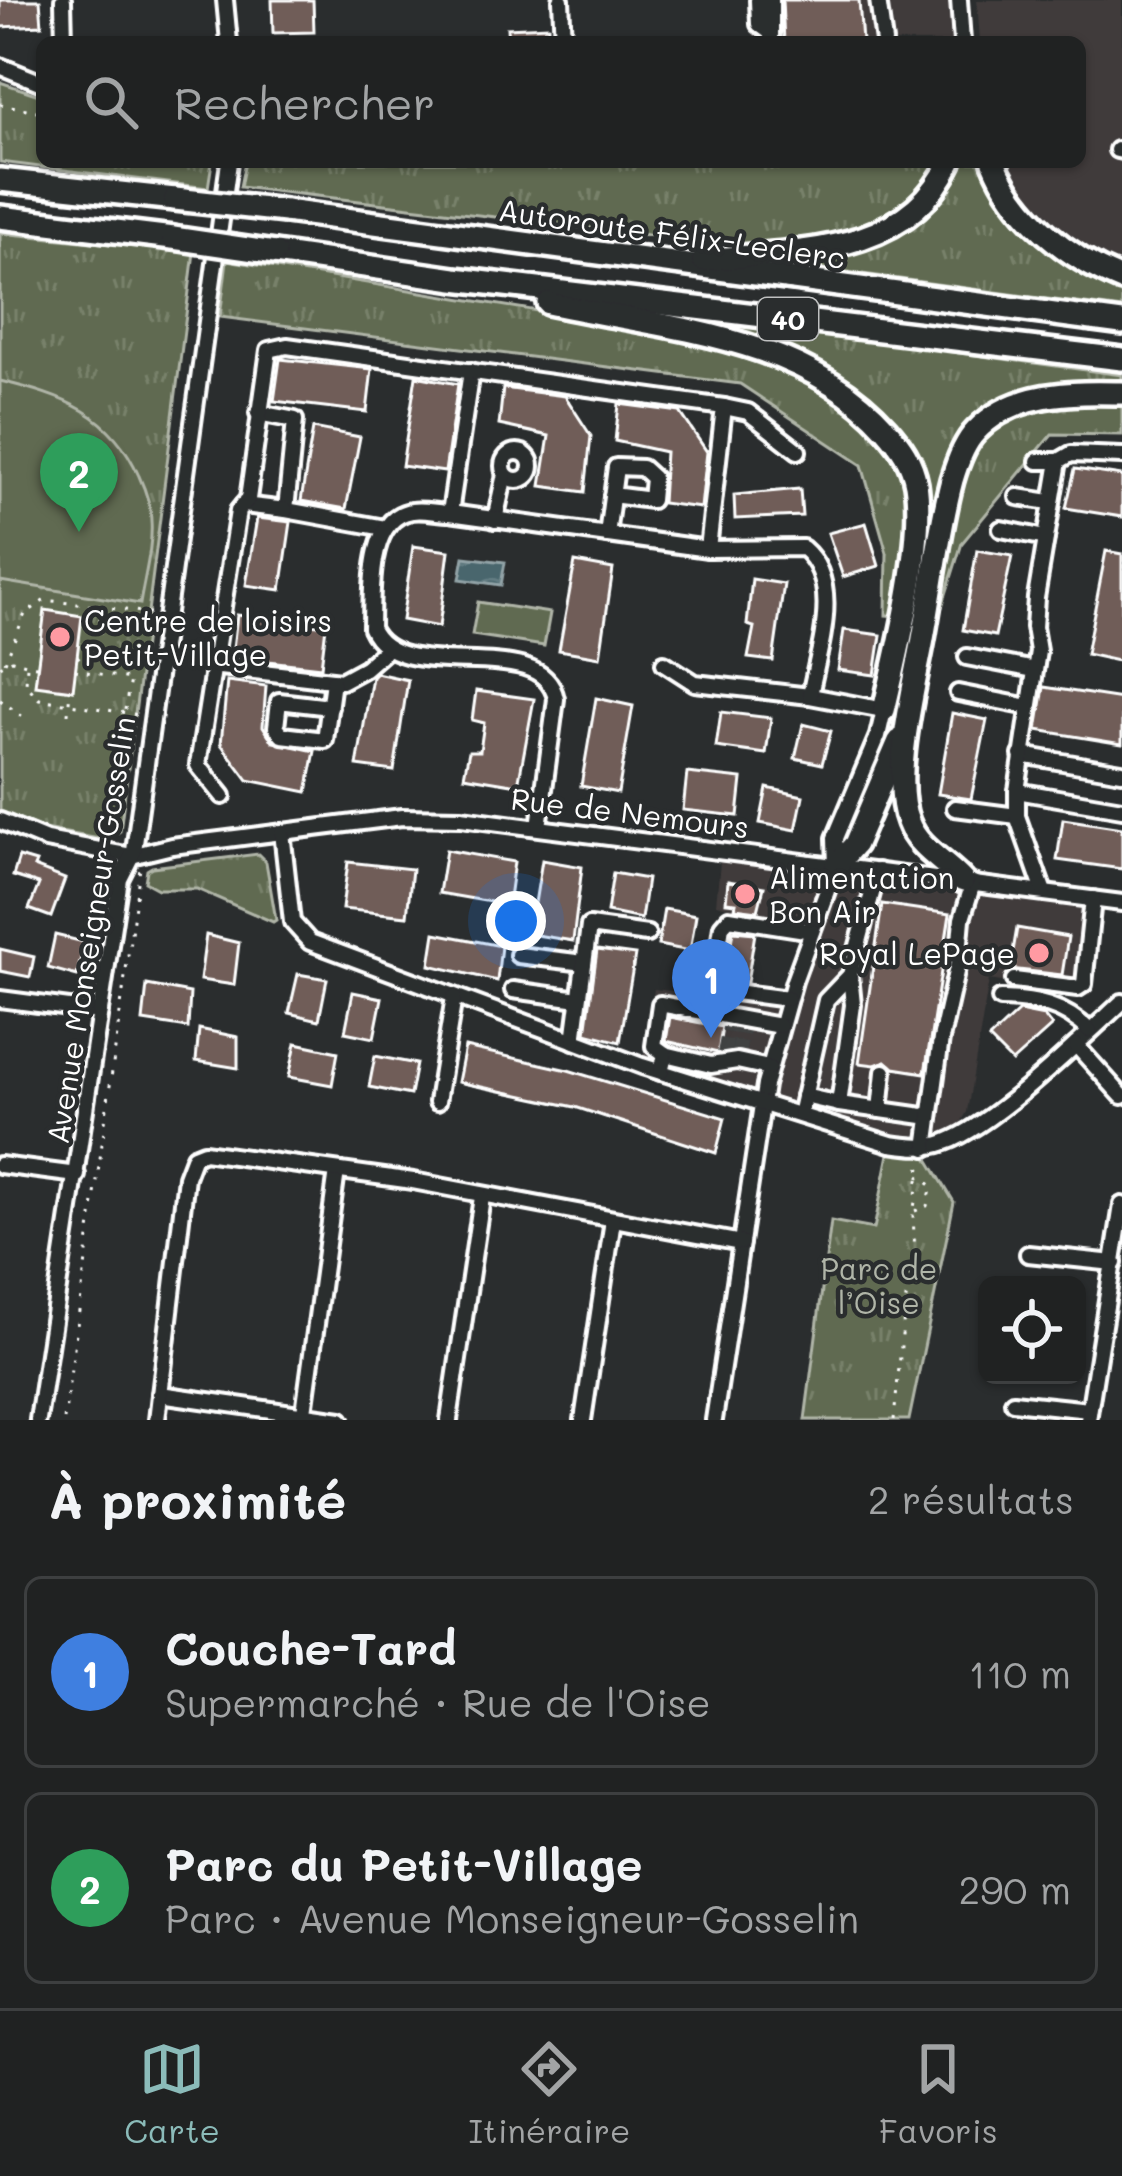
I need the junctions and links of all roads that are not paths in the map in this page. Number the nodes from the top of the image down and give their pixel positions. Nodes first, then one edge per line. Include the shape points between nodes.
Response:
1 (63, 0) edge
2 (224, 0) edge
3 (561, 0) edge
4 (758, 0) edge
5 (771, 0) edge
6 (878, 0) edge
7 (958, 0) edge
8 (64, 36) edge
9 (228, 36) edge
10 (563, 36) edge
11 (770, 36) edge
12 (771, 36) edge
13 (883, 36) edge
14 (961, 36) edge
15 (0, 66) edge
16 (36, 81) edge
17 (228, 168) edge
18 (946, 168) edge
19 (997, 168) edge
20 (0, 180) edge
21 (0, 217) edge
22 (665, 264) junction
23 (455, 279) junction
24 (1122, 280) edge
25 (1122, 323) edge
26 (1122, 359) edge
27 (471, 371) junction
28 (1122, 393) edge
29 (724, 407) junction
30 (258, 413) junction
31 (798, 451) dead end
32 (1122, 456) edge
33 (1038, 460) dead end
34 (1059, 461) junction
35 (506, 474) dead end
36 (612, 495) dead end
37 (1018, 497) dead end
38 (1050, 502) junction
39 (243, 505) junction
40 (286, 510) junction
41 (450, 513) junction
42 (495, 520) junction
43 (385, 528) junction
44 (1000, 529) dead end
45 (607, 535) junction
46 (1046, 538) junction
47 (708, 549) junction
48 (388, 648) junction
49 (967, 657) dead end
50 (664, 663) dead end
51 (211, 666) junction
52 (1035, 670) junction
53 (333, 681) junction
54 (958, 693) dead end
55 (810, 696) junction
56 (330, 707) dead end
57 (1029, 707) junction
58 (884, 710) junction
59 (909, 712) junction
60 (1021, 755) junction
61 (1122, 772) edge
62 (1017, 791) junction
63 (223, 796) dead end
64 (956, 808) dead end
65 (1122, 809) edge
66 (1017, 816) junction
67 (0, 821) edge
68 (539, 827) junction
69 (282, 832) junction
70 (135, 855) junction
71 (836, 866) junction
72 (878, 871) junction
73 (968, 882) junction
74 (1044, 892) junction
75 (1093, 899) junction
76 (1122, 903) edge
77 (812, 932) junction
78 (647, 934) dead end
79 (518, 955) dead end
80 (584, 963) junction
81 (850, 975) junction
82 (1014, 980) dead end
83 (513, 989) dead end
84 (0, 998) edge
85 (454, 998) junction
86 (788, 999) junction
87 (579, 1000) junction
88 (1000, 1000) dead end
89 (1122, 1002) edge
90 (100, 1012) junction
91 (780, 1026) junction
92 (1090, 1031) junction
93 (574, 1041) junction
94 (1076, 1045) junction
95 (665, 1054) junction
96 (726, 1059) junction
97 (769, 1068) junction
98 (661, 1072) junction
99 (884, 1072) dead end
100 (705, 1085) junction
101 (804, 1096) junction
102 (1122, 1096) edge
103 (437, 1102) dead end
104 (761, 1103) junction
105 (838, 1104) junction
106 (880, 1110) junction
107 (800, 1115) junction
108 (931, 1117) junction
109 (924, 1148) junction
110 (0, 1166) edge
111 (337, 1171) junction
112 (77, 1174) junction
113 (482, 1197) junction
114 (1122, 1205) edge
115 (613, 1220) junction
116 (741, 1244) junction
117 (1028, 1254) dead end
118 (1114, 1263) junction
119 (160, 1394) junction
120 (1013, 1402) dead end
121 (304, 1412) junction
122 (1089, 1415) edge
123 (38, 1420) edge
124 (157, 1420) edge
125 (341, 1420) edge
126 (449, 1420) edge
127 (583, 1420) edge
128 (715, 1420) edge

1 - 8 street
2 - 9 street
3 - 10 street
4 - 11 street via 759,24
5 - 12 street
6 - 13 street
7 - 14 street
15 - 16 street
17 - 70 street, Avenue Monseigneur-Gosselin
18 - 22 highway via 922,203 859,242
19 - 24 highway via 1039,227
20 - 22 highway, Autoroute Félix-Leclerc / 40, bridge
21 - 23 highway, 40, bridge
22 - 25 highway, Autoroute Félix-Leclerc / 40
23 - 26 highway, 40
23 - 58 highway via 765,352 834,383 871,412 910,462 918,508
27 - 29 street
27 - 30 street via 287,346 269,350
27 - 41 street
28 - 59 highway via 1021,402 974,433 953,475
29 - 31 street via 748,412
29 - 47 street
30 - 39 street
30 - 40 street via 296,420
32 - 34 street via 1071,454
33 - 34 street
34 - 38 street
35 - 42 street
36 - 45 street
37 - 38 street
38 - 46 street
39 - 40 street
39 - 51 street
40 - 43 street
41 - 42 street
41 - 43 street via 411,511
42 - 45 street
43 - 48 street via 371,628
44 - 46 street
45 - 47 street
46 - 52 street
47 - 55 street via 802,548 822,570 825,616
48 - 53 street
48 - 68 street via 536,668 546,677 556,699
49 - 52 street
50 - 55 street via 695,683
51 - 53 street
51 - 63 street via 198,765
52 - 57 street
53 - 56 street
54 - 57 street
55 - 58 street
57 - 60 street
58 - 71 street via 835,838
59 - 71 highway via 855,844
59 - 73 highway via 908,824 921,845
60 - 61 street
60 - 62 street
62 - 65 street
62 - 66 street
64 - 66 street
66 - 74 street
67 - 70 street via 46,840
68 - 69 street, Rue de Nemours via 402,818
68 - 71 street, Rue de Nemours
69 - 70 street, Rue de Nemours
69 - 85 street via 298,934
70 - 90 street, Avenue Monseigneur-Gosselin via 120,879
71 - 72 street, Rue de Nemours
71 - 77 street
72 - 73 street, Rue de Nemours
72 - 81 street
73 - 74 street, Rue de Nemours
73 - 108 street
74 - 75 street, Rue de Nemours
75 - 76 street, Rue de Nemours
75 - 82 street via 1084,984
77 - 86 street
77 - 86 street via 729,918 722,926 712,989
78 - 80 street via 589,926
79 - 80 street
80 - 87 street
81 - 101 street via 826,1000
81 - 105 street
83 - 87 street
84 - 90 street
85 - 93 street
85 - 103 street
86 - 91 street
87 - 93 street
88 - 92 street via 1034,999
89 - 92 street
90 - 112 street, Avenue Monseigneur-Gosselin
91 - 95 street via 660,1004 655,1046
91 - 97 street
92 - 94 street
93 - 98 street
94 - 102 street
94 - 109 street via 982,1122
95 - 96 street
95 - 98 street
96 - 97 street
96 - 100 street
97 - 104 street
98 - 100 street
99 - 106 street
100 - 104 street
101 - 105 street
101 - 107 street
104 - 107 street
104 - 116 street
105 - 106 street
106 - 108 street
107 - 109 street
108 - 109 street
110 - 112 street
111 - 113 street
111 - 119 street via 215,1151 194,1156
111 - 121 street
112 - 123 street, Avenue Monseigneur-Gosselin
113 - 115 street
113 - 126 street
114 - 118 street
115 - 116 street
115 - 127 street
116 - 128 street
117 - 118 street
118 - 122 street
119 - 121 street
119 - 124 street
120 - 122 street
121 - 125 street

